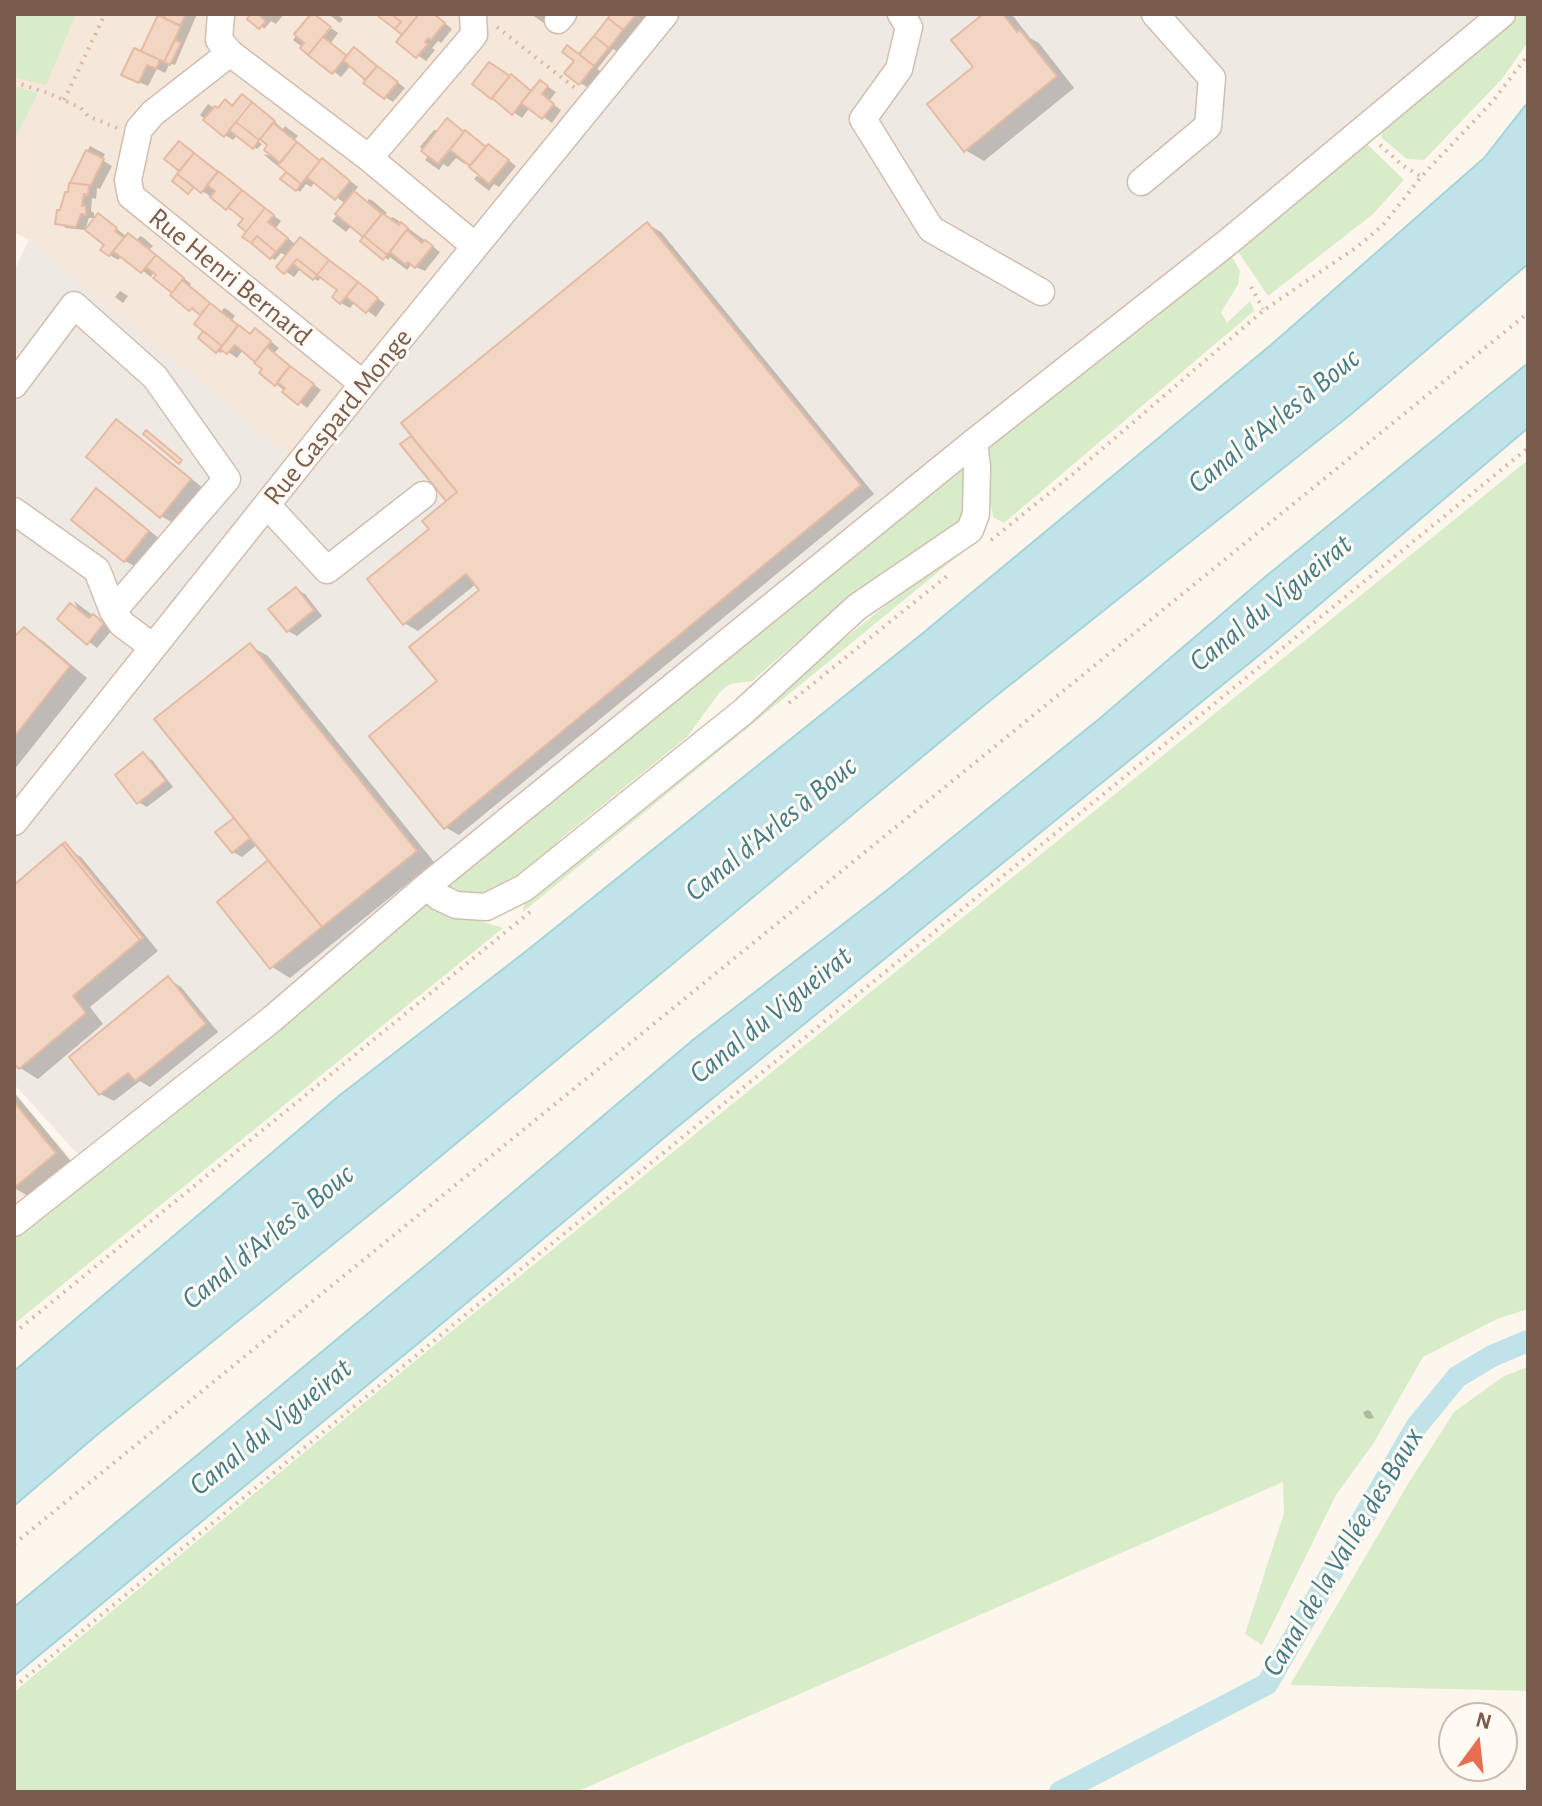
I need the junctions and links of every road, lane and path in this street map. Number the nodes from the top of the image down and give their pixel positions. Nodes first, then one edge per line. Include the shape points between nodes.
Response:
1 (105, 14) edge
2 (221, 14) edge
3 (473, 14) edge
4 (665, 14) edge
5 (901, 14) edge
6 (1155, 14) edge
7 (1502, 14) edge
8 (230, 53) junction
9 (14, 82) edge
10 (64, 100) junction
11 (593, 102) junction
12 (1363, 129) junction
13 (138, 137) junction
14 (369, 158) junction
15 (1421, 177) dead end
16 (1141, 182) dead end
17 (475, 246) junction
18 (1251, 287) dead end
19 (1041, 292) dead end
20 (1264, 310) dead end
21 (1528, 313) edge
22 (363, 384) junction
23 (14, 385) edge
24 (974, 442) junction
25 (1528, 448) edge
26 (423, 495) dead end
27 (267, 505) junction
28 (17, 521) edge
29 (113, 611) junction
30 (153, 647) junction
31 (14, 822) edge
32 (427, 886) junction
33 (14, 1223) edge
34 (14, 1544) edge
35 (14, 1687) edge

1 - 10 path
2 - 8 street via 219,40
3 - 11 path via 503,29
3 - 14 street via 474,35
4 - 11 street, Rue Gaspard Monge
5 - 19 street via 909,27 899,69 863,119 931,229
6 - 16 street via 1212,78 1208,126
7 - 12 street
8 - 13 street, Rue Henri Bernard via 153,113
8 - 14 street
9 - 10 path
10 - 13 path
11 - 17 street, Rue Gaspard Monge
12 - 15 path
12 - 24 street
13 - 22 street, Rue Henri Bernard via 128,180 131,196
14 - 17 street
17 - 22 street, Rue Gaspard Monge
18 - 20 path
21 - 34 path
22 - 27 street, Rue Gaspard Monge
23 - 29 street via 74,305 155,377 227,479
24 - 32 street
24 - 32 street via 976,502 970,530 857,607 744,711 524,888 486,907 456,905
25 - 35 path
26 - 27 street via 327,570
27 - 30 street, Rue Gaspard Monge
28 - 29 street via 97,570
29 - 30 street
30 - 31 street, Rue Gaspard Monge
32 - 33 street via 272,1019

